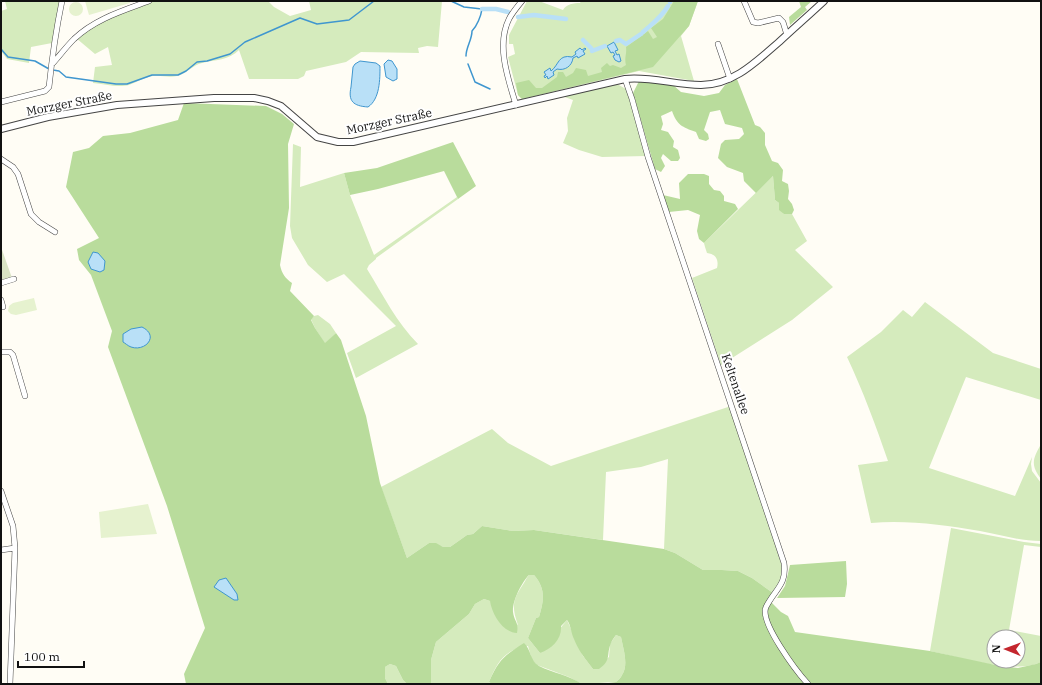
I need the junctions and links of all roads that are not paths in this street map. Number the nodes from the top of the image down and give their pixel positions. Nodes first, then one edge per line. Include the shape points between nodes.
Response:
1 (62, 1) edge
2 (149, 1) edge
3 (522, 1) edge
4 (744, 1) edge
5 (824, 1) edge
6 (787, 34) junction
7 (718, 44) dead end
8 (52, 67) junction
9 (625, 79) junction
10 (730, 79) junction
11 (1, 102) edge
12 (516, 105) junction
13 (1, 129) edge
14 (1, 159) edge
15 (55, 232) dead end
16 (14, 279) dead end
17 (1, 283) edge
18 (1, 300) edge
19 (3, 307) dead end
20 (1, 352) edge
21 (26, 396) dead end
22 (1, 491) edge
23 (14, 548) junction
24 (1, 550) edge
25 (10, 684) edge
26 (808, 684) edge

1 - 8 street
2 - 8 street via 99,21 75,38
3 - 12 street via 509,20 504,39 504,57
4 - 6 street via 754,22 780,18
5 - 6 street, Morzger Straße
6 - 10 street, Morzger Straße via 747,69
7 - 10 street
8 - 11 street via 49,87 45,91
9 - 10 street, Morzger Straße via 647,78 701,85
9 - 12 street, Morzger Straße
9 - 26 street, Keltenallee via 648,157 784,563 783,581 766,608 766,615 786,658
12 - 13 street, Morzger Straße via 353,142 338,142 317,137 281,106 254,98 214,98 117,105 48,117
14 - 15 street via 18,174 31,214
16 - 17 street
18 - 19 street
20 - 21 street via 10,352 13,355
22 - 23 street via 12,526
23 - 24 street
23 - 25 street

